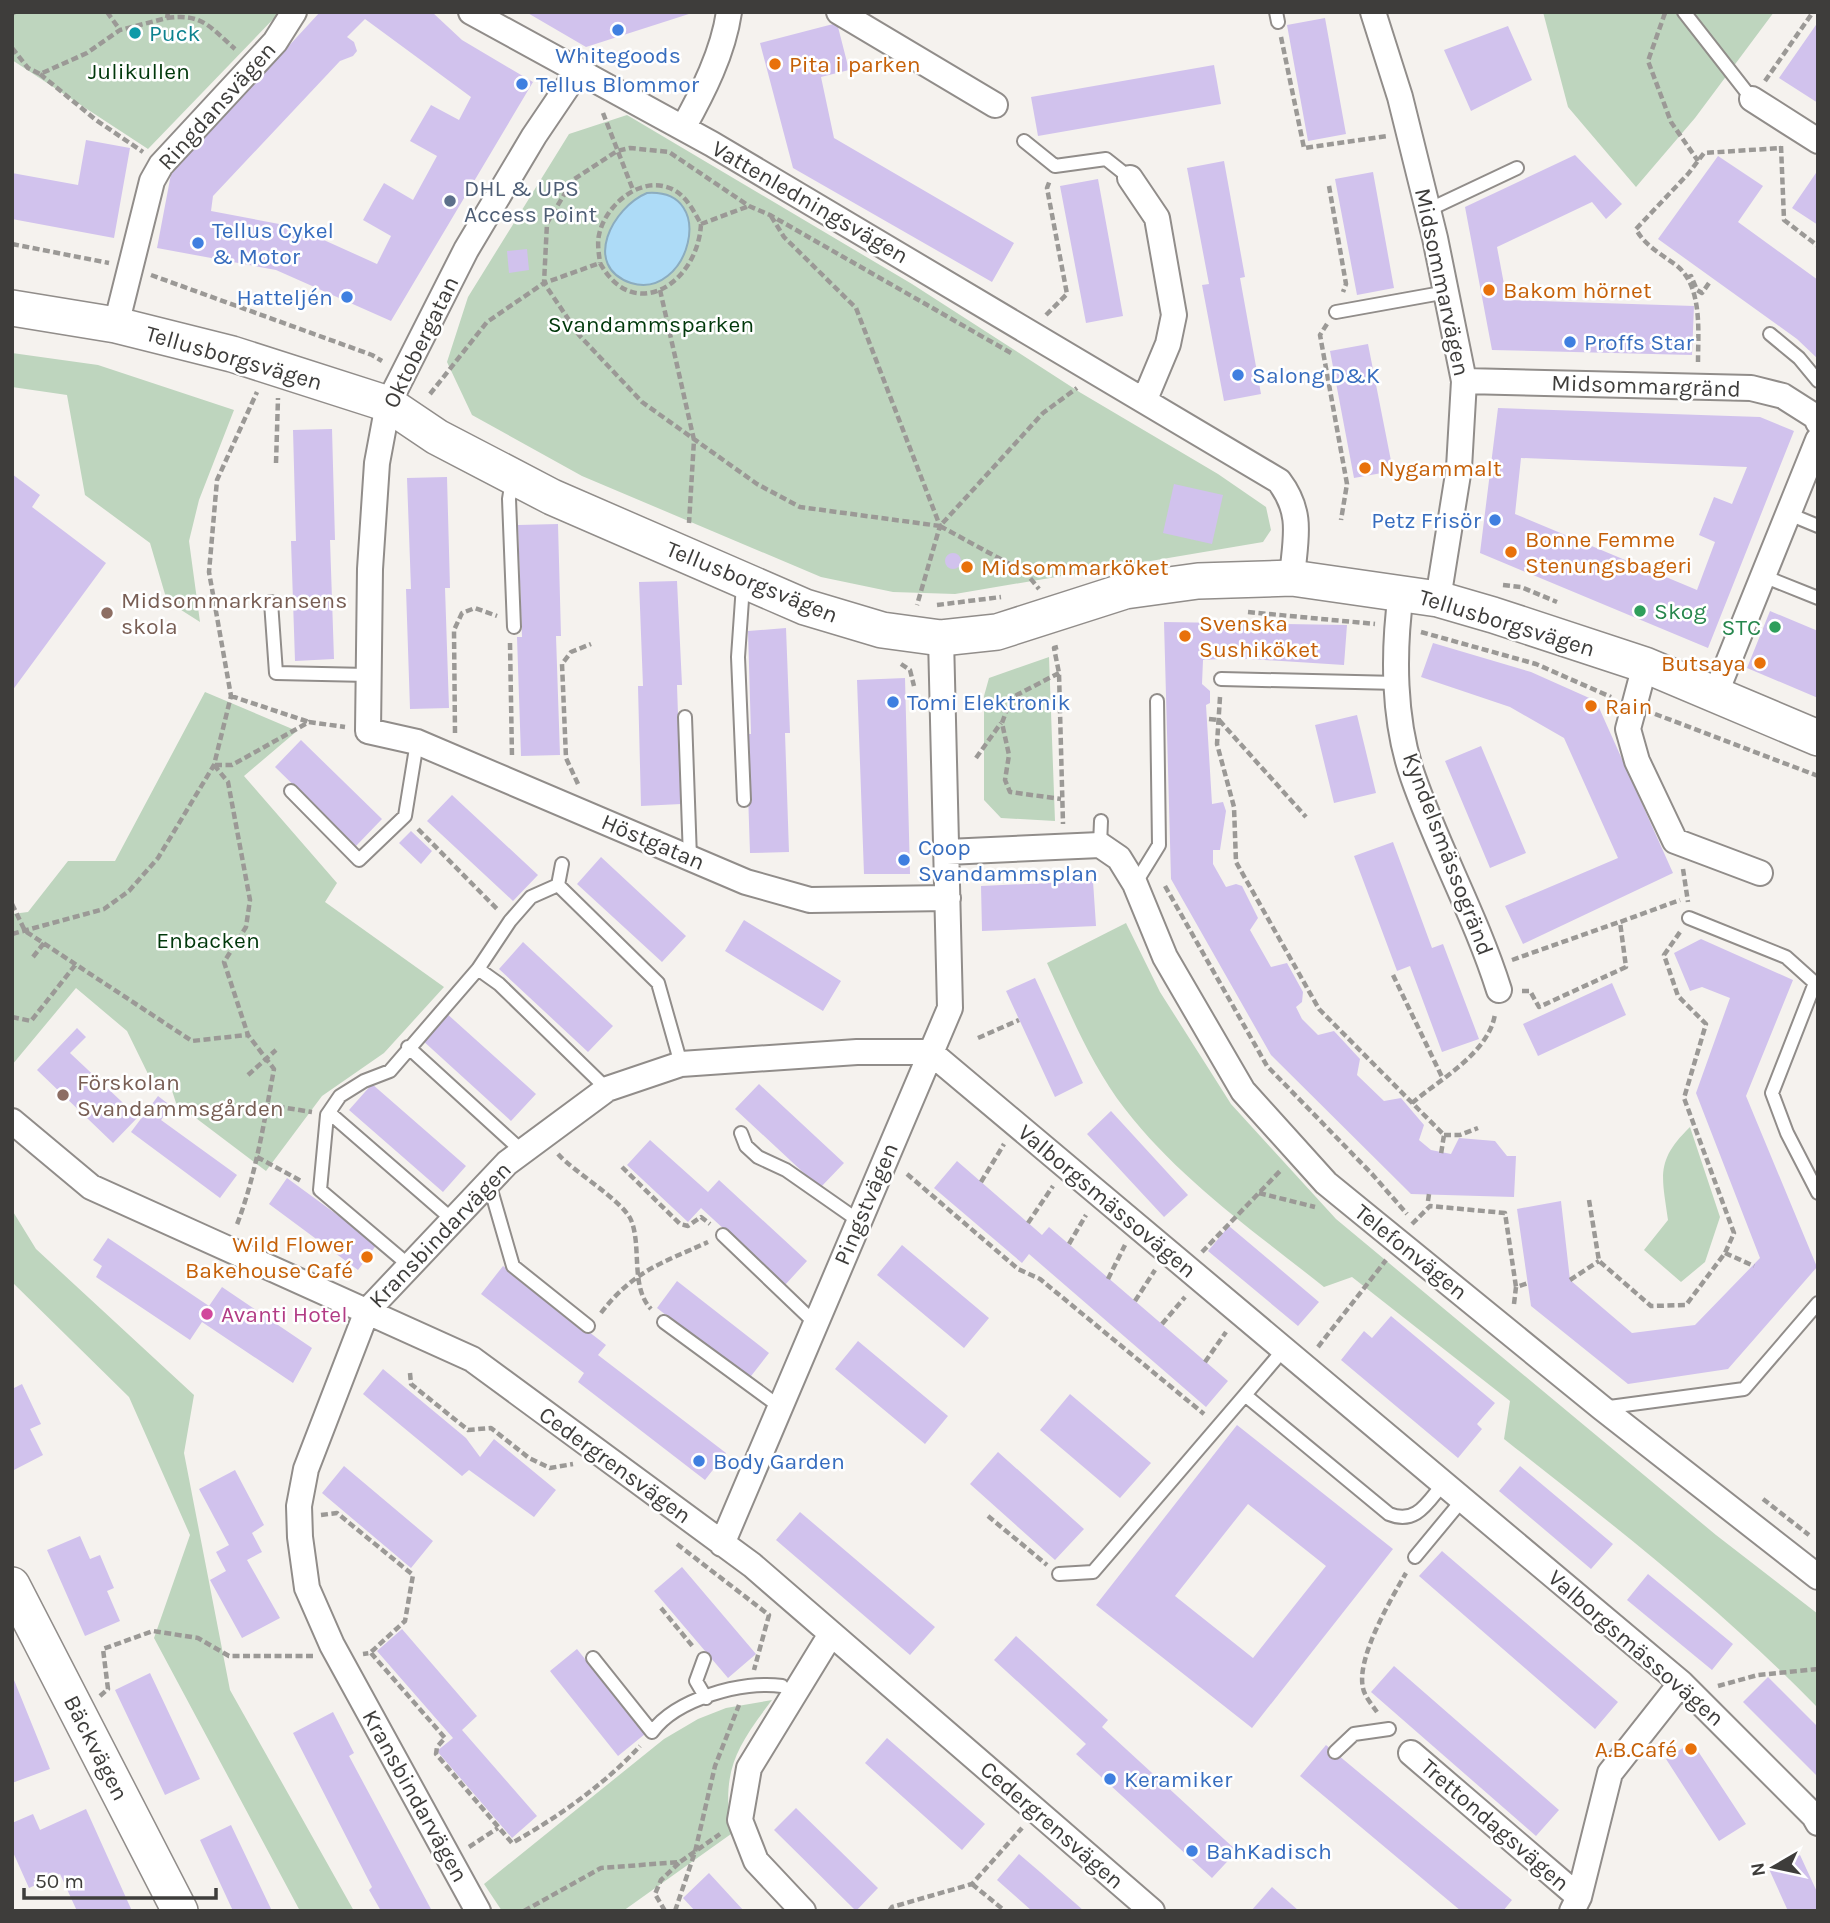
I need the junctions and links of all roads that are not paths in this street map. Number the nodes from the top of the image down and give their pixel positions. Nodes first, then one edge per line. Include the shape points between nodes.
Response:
1 (294, 12) edge
2 (471, 12) edge
3 (839, 12) edge
4 (1373, 12) edge
5 (1684, 12) edge
6 (736, 13) edge
7 (578, 71) junction
8 (1752, 99) joint
9 (995, 105) dead end
10 (683, 128) junction
11 (1024, 141) dead end
12 (1818, 141) edge
13 (1517, 169) dead end
14 (1130, 178) joint
15 (1428, 210) junction
16 (1447, 292) junction
17 (12, 308) edge
18 (1336, 312) road end
19 (116, 324) junction
20 (1770, 334) dead end
21 (1464, 381) junction
22 (1818, 381) edge
23 (1145, 399) junction
24 (388, 404) junction
25 (1818, 422) edge
26 (1818, 440) edge
27 (513, 477) junction
28 (1789, 514) junction
29 (1818, 526) edge
30 (1763, 576) junction
31 (1292, 578) junction
32 (743, 581) junction
33 (1818, 598) edge
34 (1438, 599) junction
35 (271, 601) dead end
36 (1398, 610) junction
37 (514, 627) road end
38 (941, 638) junction
39 (1644, 665) junction
40 (368, 676) junction
41 (1222, 679) dead end
42 (1398, 683) junction
43 (1715, 695) junction
44 (1157, 701) dead end
45 (685, 717) dead end
46 (368, 731) joint
47 (1818, 738) edge
48 (417, 743) junction
49 (290, 791) dead end
50 (744, 800) dead end
51 (947, 852) junction
52 (691, 858) junction
53 (562, 864) dead end
54 (1760, 873) dead end
55 (1135, 884) junction
56 (558, 885) junction
57 (948, 898) junction
58 (1689, 918) road end
59 (478, 970) junction
60 (1816, 983) edge
61 (1499, 990) road end
62 (408, 1047) junction
63 (930, 1052) junction
64 (681, 1064) junction
65 (607, 1088) junction
66 (327, 1115) junction
67 (12, 1121) edge
68 (741, 1133) dead end
69 (532, 1143) junction
70 (489, 1182) junction
71 (1818, 1193) edge
72 (454, 1221) junction
73 (859, 1222) junction
74 (723, 1235) road end
75 (411, 1267) junction
76 (1818, 1303) edge
77 (367, 1311) junction
78 (664, 1322) road end
79 (816, 1324) junction
80 (588, 1326) road end
81 (1284, 1349) junction
82 (1245, 1395) junction
83 (780, 1407) junction
84 (1602, 1408) junction
85 (1443, 1483) junction
86 (1462, 1499) junction
87 (722, 1544) junction
88 (1415, 1557) road end
89 (1059, 1574) road end
90 (1818, 1577) edge
91 (12, 1585) edge
92 (831, 1634) junction
93 (593, 1658) dead end
94 (704, 1659) road end
95 (782, 1686) dead end
96 (1693, 1686) junction
97 (706, 1698) junction
98 (1390, 1729) road end
99 (1335, 1752) dead end
100 (1410, 1753) dead end
101 (1818, 1823) edge
102 (1575, 1904) edge
103 (180, 1911) edge
104 (478, 1911) edge
105 (803, 1911) edge
106 (1152, 1911) edge

1 - 19 street, Ringdansvägen via 275,42 161,165 152,181
2 - 7 street, Vattenledningsvägen
3 - 9 street
4 - 15 street, Midsommarvägen
5 - 8 lane
6 - 10 street
7 - 10 street, Vattenledningsvägen
7 - 24 street, Oktobergatan via 467,250
8 - 12 street
10 - 23 street, Vattenledningsvägen
11 - 14 lane via 1055,166 1106,159
13 - 15 lane
14 - 23 street via 1157,218 1174,315 1168,344
15 - 16 street, Midsommarvägen
16 - 18 lane
16 - 21 street, Midsommarvägen
17 - 19 street, Tellusborgsvägen
19 - 24 street, Tellusborgsvägen via 288,370
20 - 22 lane
21 - 25 street, Midsommargränd via 1751,388 1783,396 1816,416
21 - 34 street, Midsommarvägen via 1459,468
23 - 31 street, Vattenledningsvägen via 1279,481 1292,498 1296,513
24 - 27 street, Tellusborgsvägen via 437,437
24 - 40 street, Oktobergatan via 377,463
26 - 28 street
27 - 32 street, Tellusborgsvägen
27 - 37 lane via 509,499
28 - 29 lane
28 - 30 street
30 - 33 lane
30 - 43 street
31 - 36 street, Tellusborgsvägen
31 - 38 street, Tellusborgsvägen via 1198,581 1125,591 997,632
32 - 38 street, Tellusborgsvägen via 844,619
32 - 50 lane via 738,657
34 - 36 street, Tellusborgsvägen
34 - 39 street, Tellusborgsvägen
35 - 40 lane via 276,673
36 - 42 street, Kyndelsmässogränd
38 - 51 street, Pingstvägen
39 - 43 street, Tellusborgsvägen
39 - 54 street via 1628,729 1637,761 1675,841
40 - 46 street, Oktobergatan
41 - 42 lane
42 - 61 street, Kyndelsmässogränd via 1399,716 1412,776
43 - 47 street, Tellusborgsvägen
44 - 55 lane via 1159,845
45 - 52 lane
46 - 48 street, Höstgatan
48 - 49 lane via 405,816 359,860
48 - 52 street, Höstgatan
51 - 55 street, Telefonvägen via 1100,833
51 - 57 street, Pingstvägen
52 - 57 street, Höstgatan via 746,882 810,900
53 - 56 lane
55 - 84 street, Telefonvägen via 1165,957 1243,1091 1326,1183 1404,1236
56 - 59 lane via 531,897
56 - 64 lane via 657,984
57 - 63 street, Pingstvägen via 950,1008
58 - 60 lane via 1786,957
59 - 62 lane
59 - 65 lane
60 - 71 lane via 1772,1093
62 - 66 lane via 390,1071 340,1096
62 - 69 lane
63 - 64 street, Kransbindarvägen via 857,1052
63 - 73 street, Pingstvägen
63 - 81 street, Valborgsmässovägen
64 - 65 street, Kransbindarvägen
65 - 69 street, Kransbindarvägen
66 - 72 lane
66 - 75 lane via 320,1190
67 - 77 street, Cedergrensvägen via 91,1187
68 - 73 lane via 758,1157 786,1170
69 - 70 street, Kransbindarvägen
70 - 72 street, Kransbindarvägen
70 - 80 lane via 513,1266
72 - 75 street, Kransbindarvägen
73 - 79 street, Pingstvägen
74 - 79 lane
75 - 77 street, Kransbindarvägen
76 - 84 lane via 1744,1389
77 - 87 street, Cedergrensvägen via 472,1359
77 - 104 street, Kransbindarvägen via 306,1469 299,1517 307,1588
78 - 83 lane
79 - 83 street, Pingstvägen
81 - 82 lane
81 - 85 street, Valborgsmässovägen
82 - 85 lane via 1389,1514 1403,1519 1418,1515
82 - 89 lane via 1093,1572
83 - 87 street, Pingstvägen
84 - 90 street, Telefonvägen
85 - 86 street, Valborgsmässovägen
86 - 88 lane
86 - 96 street, Valborgsmässovägen
87 - 92 street, Cedergrensvägen
91 - 103 street, Bäckvägen
92 - 105 street via 748,1768 740,1820 756,1861
92 - 106 street, Cedergrensvägen
93 - 97 lane via 652,1732 662,1719
94 - 97 lane via 696,1681
95 - 97 lane via 760,1682
96 - 101 street, Valborgsmässovägen
96 - 102 street, Trettondagsvägen via 1610,1773
98 - 99 lane via 1354,1734
100 - 102 street, Trettondagsvägen

